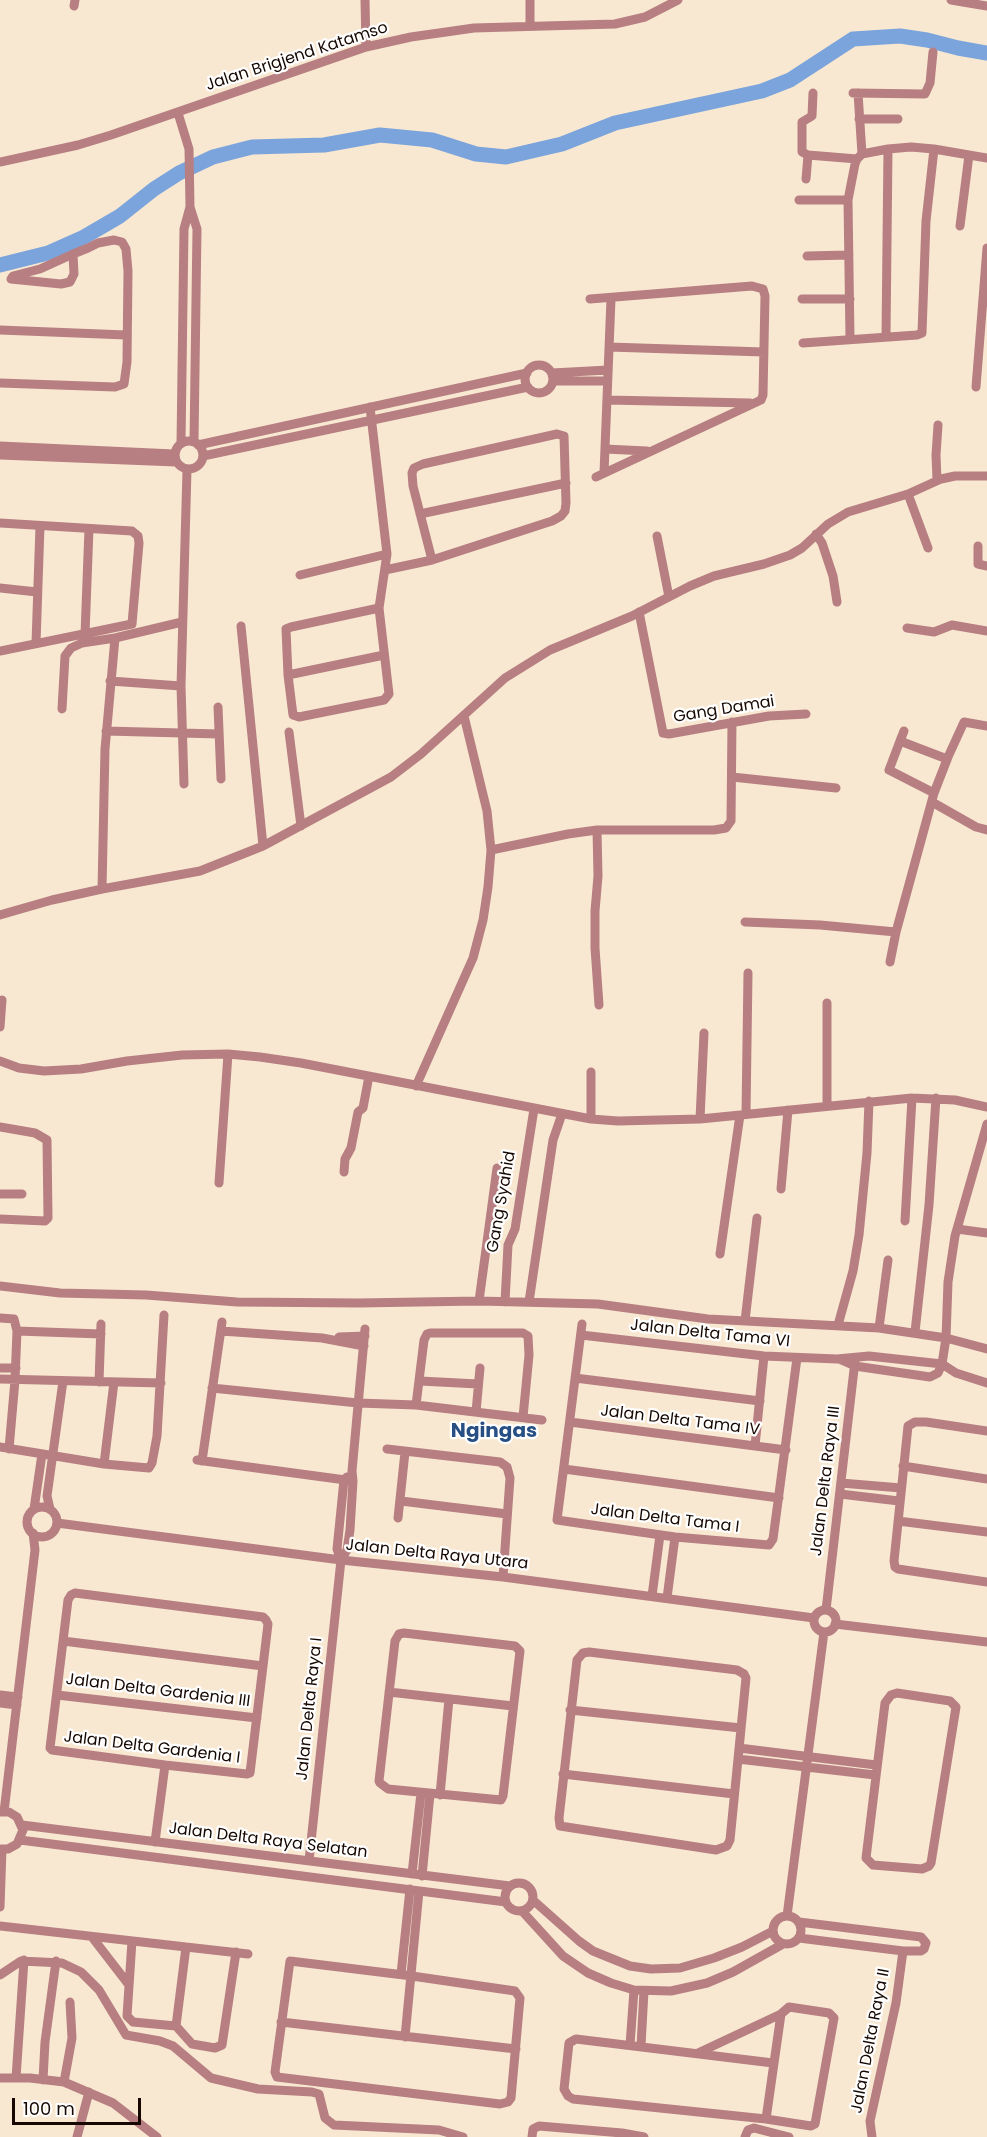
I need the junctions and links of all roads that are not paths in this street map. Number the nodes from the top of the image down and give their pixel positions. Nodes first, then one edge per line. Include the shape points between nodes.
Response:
1 (365, 0) edge
2 (530, 0) edge
3 (678, 0) edge
4 (951, 0) edge
5 (659, 5) edge
6 (987, 6) edge
7 (530, 25) junction
8 (366, 48) junction
9 (933, 52) dead end
10 (813, 93) dead end
11 (178, 112) junction
12 (860, 119) junction
13 (898, 119) dead end
14 (888, 149) junction
15 (934, 149) junction
16 (808, 155) junction
17 (969, 155) junction
18 (860, 157) junction
19 (987, 158) edge
20 (0, 162) edge
21 (806, 178) dead end
22 (799, 200) dead end
23 (848, 200) junction
24 (190, 207) junction
25 (960, 225) dead end
26 (987, 248) edge
27 (73, 254) junction
28 (849, 255) junction
29 (807, 256) dead end
30 (590, 299) dead end
31 (611, 299) junction
32 (802, 299) dead end
33 (850, 299) junction
34 (0, 330) edge
35 (126, 335) junction
36 (886, 336) junction
37 (850, 339) junction
38 (803, 343) dead end
39 (609, 347) junction
40 (764, 352) junction
41 (608, 370) junction
42 (527, 373) junction
43 (553, 377) junction
44 (987, 379) edge
45 (607, 381) junction
46 (0, 383) edge
47 (528, 387) junction
48 (607, 400) junction
49 (753, 403) junction
50 (370, 407) junction
51 (372, 420) junction
52 (938, 425) dead end
53 (181, 443) junction
54 (196, 443) junction
55 (0, 446) edge
56 (605, 449) junction
57 (649, 452) junction
58 (0, 455) edge
59 (203, 456) junction
60 (175, 458) junction
61 (187, 470) junction
62 (987, 476) edge
63 (937, 480) junction
64 (566, 483) junction
65 (908, 494) junction
66 (420, 513) junction
67 (0, 524) edge
68 (40, 526) junction
69 (89, 529) junction
70 (657, 536) dead end
71 (819, 538) junction
72 (978, 546) dead end
73 (928, 548) dead end
74 (387, 554) junction
75 (432, 560) junction
76 (987, 566) edge
77 (385, 570) junction
78 (300, 574) dead end
79 (0, 588) edge
80 (37, 592) junction
81 (669, 597) junction
82 (837, 602) dead end
83 (379, 608) junction
84 (639, 612) junction
85 (183, 622) junction
86 (241, 626) dead end
87 (907, 628) dead end
88 (987, 631) edge
89 (85, 634) junction
90 (115, 638) junction
91 (36, 643) junction
92 (0, 651) edge
93 (384, 655) junction
94 (288, 675) junction
95 (111, 681) junction
96 (181, 686) junction
97 (218, 707) dead end
98 (62, 709) dead end
99 (806, 714) dead end
100 (464, 716) junction
101 (732, 722) junction
102 (987, 726) edge
103 (106, 731) junction
104 (904, 731) dead end
105 (289, 732) dead end
106 (182, 734) junction
107 (219, 734) junction
108 (900, 741) junction
109 (947, 759) junction
110 (732, 777) junction
111 (221, 778) dead end
112 (184, 784) dead end
113 (836, 788) dead end
114 (933, 797) junction
115 (301, 826) junction
116 (987, 830) edge
117 (597, 831) junction
118 (263, 846) junction
119 (491, 850) junction
120 (102, 889) junction
121 (0, 915) edge
122 (745, 922) dead end
123 (896, 932) junction
124 (890, 962) dead end
125 (748, 973) dead end
126 (2, 1000) dead end
127 (827, 1003) dead end
128 (599, 1005) dead end
129 (0, 1027) edge
130 (704, 1033) dead end
131 (228, 1054) junction
132 (0, 1061) edge
133 (591, 1072) dead end
134 (369, 1076) junction
135 (416, 1086) junction
136 (912, 1098) junction
137 (936, 1098) junction
138 (869, 1101) junction
139 (827, 1105) junction
140 (987, 1107) edge
141 (534, 1109) junction
142 (788, 1110) junction
143 (562, 1114) junction
144 (743, 1115) junction
145 (591, 1119) junction
146 (700, 1119) junction
147 (987, 1124) edge
148 (0, 1127) edge
149 (984, 1142) edge
150 (497, 1168) dead end
151 (344, 1172) dead end
152 (219, 1183) dead end
153 (781, 1189) dead end
154 (0, 1194) edge
155 (22, 1194) dead end
156 (757, 1218) dead end
157 (0, 1219) edge
158 (905, 1221) dead end
159 (957, 1229) junction
160 (987, 1233) edge
161 (720, 1254) dead end
162 (888, 1260) dead end
163 (0, 1286) edge
164 (479, 1301) junction
165 (505, 1302) junction
166 (529, 1302) junction
167 (165, 1315) dead end
168 (0, 1318) edge
169 (745, 1321) junction
170 (582, 1324) dead end
171 (838, 1325) junction
172 (879, 1328) junction
173 (16, 1331) junction
174 (915, 1332) junction
175 (581, 1335) junction
176 (946, 1338) junction
177 (987, 1349) edge
178 (764, 1356) junction
179 (797, 1358) junction
180 (855, 1361) junction
181 (942, 1364) junction
182 (0, 1368) edge
183 (16, 1368) junction
184 (480, 1368) dead end
185 (575, 1378) junction
186 (0, 1379) edge
187 (15, 1380) junction
188 (63, 1381) junction
189 (420, 1381) junction
190 (99, 1382) junction
191 (114, 1382) junction
192 (161, 1383) junction
193 (987, 1383) edge
194 (478, 1384) junction
195 (212, 1388) junction
196 (760, 1401) junction
197 (358, 1403) junction
198 (416, 1405) junction
199 (476, 1412) junction
200 (523, 1417) junction
201 (542, 1420) dead end
202 (570, 1422) junction
203 (987, 1431) edge
204 (755, 1446) junction
205 (5, 1448) edge
206 (387, 1449) dead end
207 (786, 1450) junction
208 (405, 1452) junction
209 (47, 1455) junction
210 (104, 1464) junction
211 (903, 1466) junction
212 (564, 1469) junction
213 (350, 1477) junction
214 (987, 1479) edge
215 (841, 1483) junction
216 (901, 1488) junction
217 (840, 1494) junction
218 (779, 1498) junction
219 (401, 1501) junction
220 (899, 1501) junction
221 (34, 1509) junction
222 (50, 1509) junction
223 (507, 1514) junction
224 (398, 1518) dead end
225 (898, 1521) junction
226 (57, 1523) junction
227 (987, 1532) edge
228 (33, 1533) junction
229 (660, 1535) junction
230 (43, 1537) junction
231 (675, 1537) junction
232 (35, 1550) junction
233 (341, 1560) junction
234 (503, 1577) junction
235 (987, 1582) edge
236 (652, 1596) junction
237 (667, 1598) junction
238 (826, 1610) junction
239 (814, 1618) junction
240 (835, 1624) junction
241 (824, 1632) junction
242 (63, 1641) junction
243 (987, 1642) edge
244 (263, 1666) junction
245 (389, 1692) junction
246 (0, 1695) edge
247 (57, 1695) junction
248 (449, 1699) junction
249 (17, 1701) junction
250 (0, 1703) edge
251 (513, 1706) junction
252 (570, 1710) junction
253 (257, 1718) junction
254 (741, 1728) junction
255 (739, 1748) junction
256 (808, 1757) junction
257 (738, 1759) junction
258 (165, 1765) junction
259 (806, 1767) junction
260 (875, 1770) junction
261 (563, 1774) junction
262 (430, 1794) junction
263 (734, 1794) junction
264 (2, 1812) edge
265 (22, 1826) junction
266 (20, 1840) junction
267 (155, 1842) junction
268 (1, 1849) edge
269 (309, 1861) junction
270 (417, 1875) junction
271 (510, 1886) junction
272 (415, 1890) junction
273 (0, 1899) edge
274 (534, 1901) junction
275 (506, 1902) junction
276 (0, 1906) edge
277 (522, 1911) junction
278 (787, 1916) junction
279 (799, 1922) junction
280 (0, 1926) edge
281 (773, 1931) junction
282 (93, 1937) junction
283 (799, 1938) junction
284 (132, 1941) junction
285 (783, 1944) junction
286 (186, 1947) junction
287 (903, 1951) junction
288 (236, 1952) junction
289 (248, 1954) dead end
290 (24, 1960) junction
291 (56, 1961) junction
292 (401, 1974) junction
293 (0, 1975) edge
294 (412, 1976) junction
295 (129, 1985) junction
296 (634, 1990) junction
297 (645, 1990) junction
298 (70, 2002) dead end
299 (780, 2014) junction
300 (281, 2022) junction
301 (176, 2026) junction
302 (405, 2037) junction
303 (630, 2045) junction
304 (641, 2046) junction
305 (516, 2049) junction
306 (698, 2053) junction
307 (773, 2063) junction
308 (0, 2078) edge
309 (16, 2078) junction
310 (43, 2080) junction
311 (64, 2082) junction
312 (89, 2092) junction
313 (766, 2119) junction
314 (77, 2137) edge
315 (157, 2137) edge
316 (463, 2137) edge
317 (532, 2137) edge
318 (644, 2137) edge
319 (746, 2137) edge
320 (789, 2137) edge
321 (872, 2137) edge

1 - 8 street
2 - 7 street
3 - 5 street, Jalan Brigjend Katamso
4 - 6 street
5 - 7 street, Jalan Brigjend Katamso via 645,16 615,24
7 - 8 street, Jalan Brigjend Katamso via 428,34
8 - 11 street, Jalan Brigjend Katamso
9 - 12 street via 925,94 855,93
10 - 16 street via 812,116 802,122 801,150
11 - 20 street, Jalan Brigjend Katamso via 78,145
11 - 24 street via 189,149
12 - 13 street
12 - 18 street
14 - 15 street
14 - 18 street
14 - 36 street
15 - 17 street
15 - 36 street via 926,221 922,331 917,335
16 - 18 street
16 - 21 street
17 - 19 street
17 - 25 street
18 - 23 street
22 - 23 street
23 - 28 street
24 - 53 street via 184,229
24 - 54 street via 197,229
26 - 44 street via 976,383
27 - 27 street via 74,274 68,283 11,279
27 - 35 street via 106,241 123,244 128,271
28 - 29 street
28 - 33 street
30 - 31 street
31 - 39 street
31 - 40 street via 760,287 765,296
32 - 33 street
33 - 37 street
34 - 35 street
35 - 46 street via 122,386
36 - 37 street
37 - 38 street
39 - 40 street
39 - 41 street
40 - 49 street via 763,395
41 - 43 street
41 - 45 street
42 - 43 street via 537,365 546,366
42 - 47 street
42 - 50 street
43 - 45 street
43 - 47 street via 549,389 542,393
45 - 48 street
47 - 51 street
48 - 49 street
48 - 56 street
49 - 57 street
50 - 51 street
50 - 54 street
51 - 59 street
51 - 74 street
52 - 63 street
53 - 54 street
53 - 60 street
54 - 59 street
55 - 60 street
56 - 57 street
56 - 57 street via 600,475
58 - 60 street
59 - 61 street via 199,466
60 - 61 street
61 - 85 street
62 - 63 street
63 - 65 street
64 - 66 street
64 - 66 street via 565,437 552,435 416,467 412,476
64 - 75 street via 566,508 558,518
65 - 71 street via 848,512
65 - 73 street
66 - 75 street
67 - 68 street
68 - 69 street
68 - 80 street
69 - 89 street
69 - 89 street via 132,531 139,543 134,622
70 - 81 street
71 - 81 street via 790,555 714,576
71 - 82 street via 833,576
72 - 76 street via 978,564
74 - 77 street
74 - 78 street
75 - 77 street
77 - 83 street
79 - 80 street
80 - 91 street
81 - 84 street
83 - 93 street
83 - 94 street via 286,629
84 - 100 street via 538,656 505,678
84 - 101 street, Gang Damai via 663,733
85 - 90 street
85 - 96 street
86 - 118 street
87 - 88 street via 934,632 952,625
89 - 91 street
90 - 95 street
90 - 98 street via 82,643 67,650
91 - 92 street
93 - 94 street
93 - 94 street via 389,693 384,700 297,717 291,710
95 - 96 street
95 - 103 street
96 - 106 street
97 - 107 street
99 - 101 street, Gang Damai
100 - 115 street via 391,777
100 - 119 street via 487,811
101 - 110 street
102 - 109 street via 964,722
103 - 106 street
103 - 120 street
104 - 108 street
105 - 115 street
106 - 107 street
106 - 112 street
107 - 111 street
108 - 109 street
108 - 114 street via 889,770
109 - 114 street
110 - 113 street
110 - 117 street via 732,821 724,829
114 - 116 street via 976,827
114 - 123 street
115 - 118 street
117 - 119 street
117 - 128 street via 595,940
118 - 120 street via 200,871
119 - 135 street via 478,943
120 - 121 street
122 - 123 street
123 - 124 street
125 - 144 street
126 - 129 street
127 - 139 street
130 - 146 street
131 - 132 street via 44,1071
131 - 134 street
131 - 152 street
133 - 145 street
134 - 135 street
134 - 151 street
135 - 141 street
136 - 137 street
136 - 138 street
136 - 158 street
137 - 140 street
137 - 174 street
138 - 139 street
138 - 171 street via 860,1235
139 - 142 street
141 - 143 street
141 - 165 street, Gang Syahid via 515,1228 508,1245
142 - 144 street
142 - 153 street
143 - 145 street
143 - 166 street via 553,1140
144 - 146 street
144 - 161 street
145 - 146 street
147 - 149 street
148 - 157 street via 35,1133 47,1140 48,1179 47,1221
149 - 159 street
150 - 164 street
154 - 155 street
156 - 169 street
159 - 160 street
159 - 176 street via 948,1282
162 - 172 street
163 - 164 street via 246,1303
164 - 165 street
165 - 166 street
166 - 169 street via 625,1306
167 - 192 street
168 - 173 street via 14,1319
169 - 171 street
170 - 175 street
171 - 172 street
172 - 174 street
173 - 183 street
173 - 190 street via 101,1329
174 - 176 street
175 - 178 street, Jalan Delta Tama VI
175 - 185 street
176 - 177 street
176 - 181 street
178 - 179 street, Jalan Delta Tama VI
178 - 196 street
179 - 180 street, Jalan Delta Tama VI
179 - 207 street
180 - 181 street
180 - 181 street via 930,1377 938,1373
180 - 215 street, Jalan Delta Raya III
181 - 193 street
182 - 183 street
183 - 187 street
184 - 194 street
185 - 196 street
185 - 202 street
186 - 187 street
187 - 188 street
187 - 205 street
188 - 190 street
188 - 209 street
189 - 194 street
189 - 198 street
189 - 200 street via 428,1334 526,1334 529,1355
190 - 191 street
191 - 192 street
191 - 210 street
192 - 210 street via 150,1467
194 - 199 street
195 - 197 street
195 - 197 street, Jalan Delta Raya I via 222,1326 322,1338 365,1337
195 - 213 street via 200,1461
196 - 204 street
197 - 198 street
197 - 213 street, Jalan Delta Raya I
198 - 199 street
199 - 200 street
200 - 201 street
202 - 204 street, Jalan Delta Tama IV
202 - 212 street
203 - 211 street via 926,1422 911,1424 907,1427
204 - 207 street, Jalan Delta Tama IV
205 - 209 street
206 - 208 street
207 - 218 street
208 - 219 street
208 - 223 street via 502,1463 510,1478
209 - 210 street
209 - 221 street
209 - 222 street
211 - 214 street
211 - 216 street
212 - 218 street
212 - 229 street, Jalan Delta Tama I via 557,1520
213 - 233 street, Jalan Delta Raya I via 347,1550
215 - 216 street
215 - 217 street, Jalan Delta Raya III
216 - 220 street
217 - 220 street
217 - 238 street, Jalan Delta Raya III
218 - 231 street, Jalan Delta Tama I via 769,1545
219 - 223 street
219 - 224 street
220 - 225 street
221 - 222 street
221 - 228 street via 27,1521
222 - 226 street
223 - 234 street
225 - 227 street
225 - 235 street via 895,1567
226 - 230 street via 52,1533
226 - 233 street, Jalan Delta Raya Utara
228 - 230 street
228 - 232 street
229 - 231 street, Jalan Delta Tama I
229 - 236 street
230 - 232 street
231 - 237 street
232 - 249 street
233 - 234 street, Jalan Delta Raya Utara
233 - 269 street, Jalan Delta Raya I
234 - 236 street, Jalan Delta Raya Utara
236 - 237 street, Jalan Delta Raya Utara
237 - 239 street, Jalan Delta Raya Utara
238 - 239 street
238 - 240 street via 833,1614
239 - 241 street via 817,1628
240 - 241 street
240 - 243 street
241 - 256 street
242 - 244 street
242 - 244 street via 68,1600 75,1593 263,1617 268,1624
242 - 247 street
244 - 253 street
245 - 248 street
245 - 251 street via 399,1634 504,1644 515,1646 520,1654
245 - 262 street via 379,1780 383,1787
246 - 249 street
247 - 253 street, Jalan Delta Gardenia III
247 - 258 street, Jalan Delta Gardenia I via 50,1748 54,1751
248 - 251 street
248 - 262 street
249 - 250 street
249 - 264 street
251 - 262 street via 502,1799
252 - 254 street
252 - 254 street via 577,1660 589,1652 741,1671 746,1678
252 - 261 street
253 - 258 street, Jalan Delta Gardenia I via 252,1770 247,1774
254 - 255 street
255 - 256 street
255 - 257 street
256 - 259 street
256 - 260 street
257 - 259 street
257 - 263 street
258 - 267 street
259 - 260 street
259 - 278 street
260 - 260 street via 867,1861 873,1865 926,1868 931,1863 954,1704 891,1695 885,1703
261 - 263 street
261 - 263 street via 560,1826 716,1850 727,1846 730,1840
262 - 270 street
264 - 265 street via 13,1814
265 - 266 street
265 - 267 street, Jalan Delta Raya Selatan
266 - 268 street via 13,1847
266 - 272 street, Jalan Delta Raya Selatan
267 - 269 street, Jalan Delta Raya Selatan
268 - 273 street
269 - 270 street, Jalan Delta Raya Selatan
270 - 271 street, Jalan Delta Raya Selatan
271 - 274 street via 525,1884
271 - 275 street
272 - 275 street, Jalan Delta Raya Selatan
272 - 292 street
272 - 294 street
273 - 276 street
274 - 277 street
274 - 281 street via 593,1951 630,1966 651,1969 680,1968 714,1958
275 - 277 street via 514,1910
277 - 296 street via 562,1956 588,1973
278 - 279 street
278 - 281 street via 776,1922
279 - 283 street
279 - 287 street via 925,1940 924,1949
280 - 282 street
281 - 285 street
282 - 284 street
282 - 295 street
283 - 285 street via 792,1944
283 - 287 street
284 - 286 street
284 - 295 street
285 - 297 street via 707,1983 671,1991
286 - 288 street
286 - 301 street
287 - 321 street, Jalan Delta Raya II via 896,2003 870,2121
288 - 289 street
288 - 301 street via 222,2045 215,2048 192,2044
290 - 291 street
290 - 293 street
290 - 309 street
291 - 310 street
291 - 316 street via 81,1972 99,1990 126,2035 173,2046 211,2078 258,2089 319,2094 325,2118 334,2124 439,2130
292 - 294 street
292 - 300 street via 290,1961
294 - 302 street
294 - 305 street via 515,1991 520,1998
295 - 301 street via 130,2021
296 - 297 street
296 - 303 street
297 - 304 street
298 - 311 street via 72,2038
299 - 306 street
299 - 307 street
299 - 313 street via 791,2007 829,2013 834,2019 815,2124
300 - 302 street
300 - 305 street via 275,2072 280,2078 465,2100 508,2102
302 - 305 street
303 - 304 street
303 - 313 street via 571,2041 566,2093 573,2098
304 - 306 street
306 - 307 street
307 - 313 street
308 - 309 street
309 - 310 street
310 - 311 street
311 - 312 street
312 - 314 street
312 - 315 street via 113,2103
317 - 318 street via 539,2126
319 - 320 street via 748,2130 754,2128

